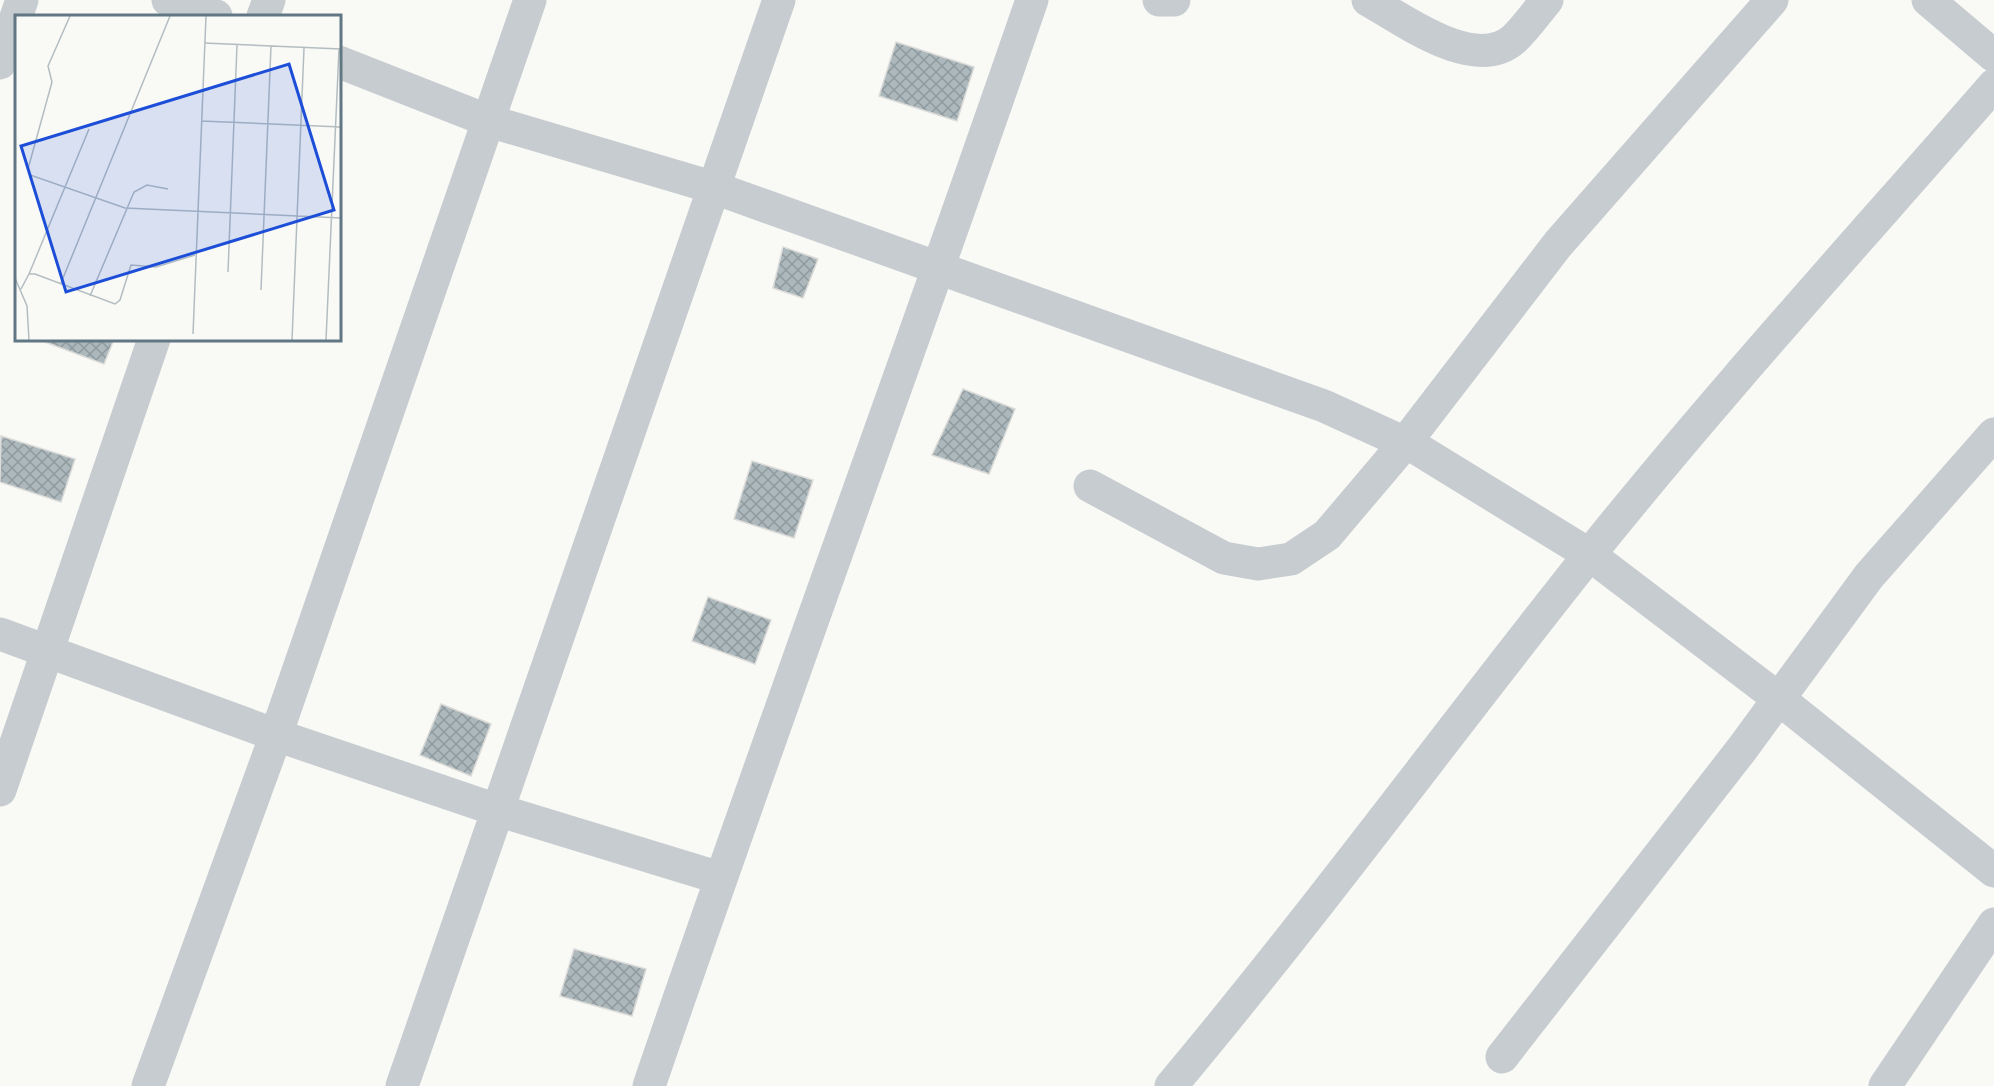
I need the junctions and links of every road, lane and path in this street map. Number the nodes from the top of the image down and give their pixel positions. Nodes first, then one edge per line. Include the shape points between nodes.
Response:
1 (22, 0) edge
2 (168, 0) edge
3 (269, 0) edge
4 (530, 0) edge
5 (779, 0) edge
6 (1032, 0) edge
7 (1159, 0) edge
8 (1174, 0) edge
9 (1368, 0) edge
10 (1547, 0) edge
11 (1772, 0) edge
12 (1928, 0) edge
13 (17, 15) edge
14 (213, 15) edge
15 (263, 15) edge
16 (15, 20) edge
17 (1994, 56) edge
18 (340, 62) edge
19 (0, 63) edge
20 (1994, 86) edge
21 (489, 121) junction
22 (712, 187) junction
23 (940, 268) junction
24 (154, 340) edge
25 (1994, 434) edge
26 (1406, 443) junction
27 (1090, 486) dead end
28 (1590, 555) junction
29 (0, 634) edge
30 (48, 654) junction
31 (1779, 699) junction
32 (276, 735) junction
33 (0, 790) edge
34 (497, 810) junction
35 (1994, 871) edge
36 (720, 878) junction
37 (1994, 924) edge
38 (1502, 1058) dead end
39 (148, 1086) edge
40 (402, 1086) edge
41 (649, 1086) edge
42 (1171, 1086) edge
43 (1885, 1086) edge

1 - 13 street
2 - 14 street
3 - 15 street
4 - 21 street
5 - 22 street
6 - 23 street
7 - 8 street
9 - 10 street via 1435,37 1482,52 1497,50 1514,40
11 - 26 street via 1558,244
12 - 17 street
16 - 19 street
18 - 21 street
20 - 28 street via 1699,422
21 - 22 street
21 - 32 street
22 - 23 street
22 - 34 street
23 - 26 street via 1324,406
23 - 36 street
24 - 30 street
25 - 31 street via 1869,576
26 - 27 street via 1327,535 1291,559 1258,564 1224,558
26 - 28 street
28 - 31 street
28 - 42 street via 1267,972
29 - 30 street
30 - 32 street
30 - 33 street
31 - 35 street
31 - 38 street
32 - 34 street
32 - 39 street
34 - 36 street
34 - 40 street
36 - 41 street
37 - 43 street

